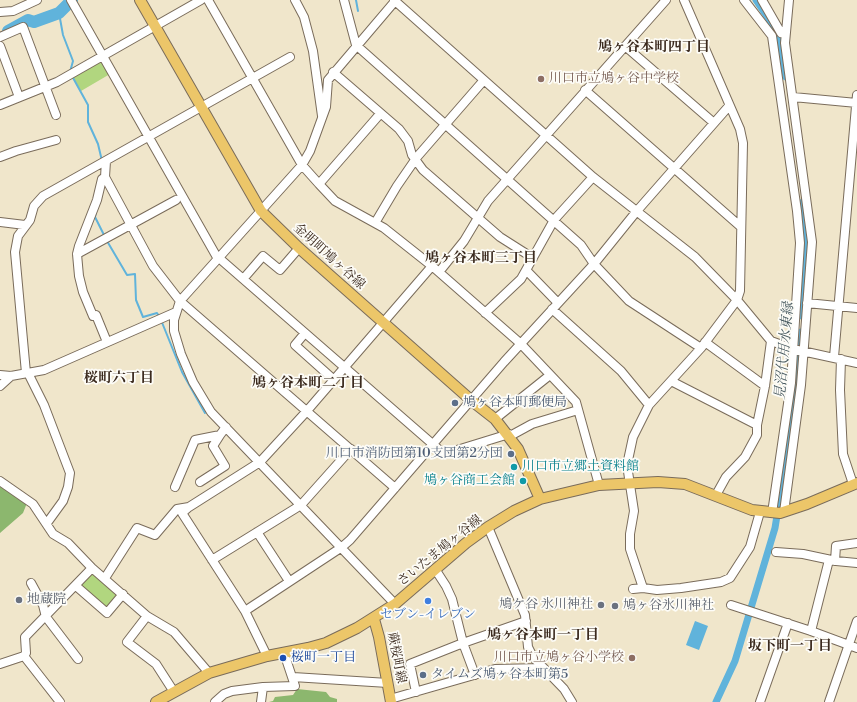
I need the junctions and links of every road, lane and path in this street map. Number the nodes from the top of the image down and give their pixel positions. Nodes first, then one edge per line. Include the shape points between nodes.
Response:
1 (36, 0) edge
2 (71, 0) edge
3 (140, 0) edge
4 (201, 0) edge
5 (208, 0) edge
6 (296, 0) edge
7 (344, 0) edge
8 (395, 0) edge
9 (684, 0) edge
10 (744, 0) edge
11 (762, 0) edge
12 (789, 0) edge
13 (663, 1) edge
14 (0, 12) edge
15 (155, 26) junction
16 (784, 33) junction
17 (772, 36) junction
18 (0, 37) edge
19 (356, 45) junction
20 (0, 46) edge
21 (625, 46) junction
22 (103, 56) junction
23 (290, 57) dead end
24 (334, 72) junction
25 (252, 79) junction
26 (484, 80) junction
27 (45, 87) junction
28 (585, 90) junction
29 (793, 97) junction
30 (19, 98) junction
31 (857, 100) edge
32 (0, 105) edge
33 (729, 106) junction
34 (201, 108) junction
35 (380, 114) junction
36 (56, 115) dead end
37 (322, 117) junction
38 (714, 123) junction
39 (445, 124) junction
40 (546, 134) junction
41 (148, 137) junction
42 (56, 140) dead end
43 (0, 157) edge
44 (415, 160) junction
45 (106, 161) junction
46 (302, 165) junction
47 (675, 167) junction
48 (105, 177) junction
49 (593, 177) junction
50 (506, 180) junction
51 (319, 184) junction
52 (176, 200) dead end
53 (261, 211) junction
54 (636, 212) junction
55 (478, 218) junction
56 (554, 220) junction
57 (0, 222) edge
58 (375, 223) junction
59 (26, 225) junction
60 (132, 226) junction
61 (741, 227) junction
62 (299, 248) junction
63 (78, 254) junction
64 (533, 258) junction
65 (219, 259) junction
66 (594, 264) junction
67 (432, 266) junction
68 (526, 270) junction
69 (439, 272) junction
70 (244, 278) junction
71 (737, 300) junction
72 (180, 301) junction
73 (807, 303) junction
74 (555, 306) junction
75 (838, 306) junction
76 (857, 308) edge
77 (176, 312) junction
78 (485, 313) junction
79 (383, 322) junction
80 (306, 333) junction
81 (771, 341) junction
82 (107, 342) junction
83 (521, 344) junction
84 (703, 345) junction
85 (793, 349) junction
86 (803, 351) junction
87 (837, 358) junction
88 (857, 363) edge
89 (344, 367) junction
90 (27, 373) junction
91 (550, 374) junction
92 (0, 376) edge
93 (11, 376) junction
94 (333, 379) junction
95 (671, 381) junction
96 (0, 386) edge
97 (765, 386) junction
98 (472, 401) junction
99 (649, 405) junction
100 (578, 410) junction
101 (306, 412) junction
102 (495, 419) junction
103 (757, 425) junction
104 (226, 427) junction
105 (220, 435) junction
106 (509, 435) junction
107 (432, 445) junction
108 (351, 449) junction
109 (260, 462) junction
110 (0, 480) edge
111 (200, 482) dead end
112 (628, 483) junction
113 (855, 484) edge
114 (599, 485) junction
115 (175, 487) dead end
116 (395, 488) junction
117 (716, 495) junction
118 (540, 499) junction
119 (301, 505) junction
120 (190, 507) junction
121 (760, 512) junction
122 (778, 513) junction
123 (47, 523) junction
124 (488, 527) junction
125 (257, 532) junction
126 (857, 543) edge
127 (342, 547) junction
128 (776, 552) dead end
129 (212, 560) junction
130 (832, 560) junction
131 (857, 563) edge
132 (92, 568) junction
133 (435, 569) junction
134 (104, 578) junction
135 (289, 581) junction
136 (31, 583) dead end
137 (76, 586) junction
138 (643, 588) junction
139 (633, 589) dead end
140 (123, 594) junction
141 (395, 604) junction
142 (731, 604) dead end
143 (244, 611) junction
144 (147, 616) junction
145 (46, 617) junction
146 (374, 619) junction
147 (526, 621) junction
148 (857, 621) edge
149 (788, 623) junction
150 (811, 631) junction
151 (463, 643) junction
152 (848, 645) junction
153 (857, 648) edge
154 (284, 653) junction
155 (24, 656) junction
156 (267, 656) junction
157 (78, 659) dead end
158 (0, 664) edge
159 (543, 668) junction
160 (209, 673) junction
161 (475, 675) junction
162 (293, 677) junction
163 (388, 684) junction
164 (263, 687) junction
165 (174, 692) junction
166 (416, 692) junction
167 (390, 700) edge
168 (60, 702) edge
169 (156, 702) edge
170 (215, 702) edge
171 (261, 702) edge
172 (572, 702) edge
173 (760, 702) edge
174 (829, 702) edge

1 - 14 street via 13,11
2 - 22 street
3 - 15 main road, 金明町鳩ヶ谷線
4 - 15 street
5 - 25 street
6 - 37 street via 304,17 313,51
7 - 19 street
8 - 19 street
8 - 26 street
9 - 33 street
10 - 17 street
11 - 16 street
12 - 16 street
13 - 21 street
15 - 22 street
15 - 34 main road, 金明町鳩ヶ谷線
16 - 17 street
16 - 29 street
17 - 85 street via 800,243
18 - 27 street via 23,27
19 - 24 street
19 - 39 street
20 - 30 street
21 - 28 street
21 - 38 street
22 - 27 street
22 - 41 street
23 - 25 street
24 - 35 street
24 - 37 street via 328,80 326,107
25 - 34 street
25 - 46 street
26 - 39 street
26 - 40 street
27 - 30 street
27 - 36 street
28 - 40 street
28 - 47 street
29 - 31 street
29 - 73 street via 812,242
30 - 32 street
31 - 75 street
33 - 38 street
33 - 61 street via 743,143
34 - 41 street
34 - 53 main road, 金明町鳩ヶ谷線
35 - 44 street via 404,136
35 - 51 street
37 - 46 street via 310,152
38 - 47 street
39 - 44 street
39 - 50 street
40 - 49 street
40 - 50 street
41 - 45 street
41 - 65 street
42 - 43 street
44 - 55 street
44 - 58 street
45 - 48 street
45 - 59 street via 43,196 34,206
46 - 51 street
46 - 53 street
47 - 54 street
47 - 61 street
48 - 60 street
48 - 63 street via 102,179
49 - 54 street
49 - 56 street
50 - 55 street via 488,201
50 - 56 street
51 - 58 street via 335,200
52 - 60 street
53 - 62 main road, 金明町鳩ヶ谷線
53 - 65 street
54 - 66 street
54 - 71 street via 695,257
55 - 64 street via 500,237
55 - 69 street via 464,241
56 - 64 street
56 - 66 street via 581,245
57 - 59 street
58 - 67 street
59 - 90 street via 18,236 15,252
60 - 63 street
60 - 72 street via 153,266
61 - 71 street via 740,291
62 - 70 street via 280,270 263,256
62 - 79 main road, 金明町鳩ヶ谷線
63 - 82 street via 83,292
64 - 68 street
65 - 70 street
65 - 72 street
66 - 74 street
66 - 84 street via 630,301
67 - 69 street
67 - 79 street
68 - 74 street
68 - 78 street via 521,279
69 - 78 street
70 - 80 street
71 - 81 street
71 - 84 street
72 - 77 street
72 - 101 street
73 - 75 street
73 - 86 street
74 - 83 street
74 - 99 street via 621,371
75 - 76 street
75 - 87 street
77 - 82 street
77 - 104 street via 174,331 184,361 201,397
78 - 83 street
79 - 89 street
79 - 98 main road, 金明町鳩ヶ谷線
80 - 89 street
80 - 94 street via 295,345
81 - 85 street
81 - 97 street
82 - 90 street via 44,370
83 - 91 street
83 - 98 street
84 - 95 street
84 - 97 street
85 - 86 street
85 - 122 street
86 - 87 street
86 - 122 street via 797,424
87 - 88 street
87 - 113 street via 843,454
89 - 94 street
89 - 107 street
90 - 93 street
90 - 123 street via 44,405 70,473 63,501
91 - 100 street via 576,402
91 - 102 street
92 - 93 street
93 - 96 street
94 - 101 street
95 - 99 street
95 - 103 street
97 - 103 street
98 - 102 main road, 金明町鳩ヶ谷線
98 - 107 street
99 - 112 street via 633,437 627,465
100 - 106 street via 532,424
100 - 114 street
101 - 108 street
101 - 109 street
102 - 106 main road, 金明町鳩ヶ谷線
103 - 117 street via 757,435 745,457 726,477
104 - 105 street
104 - 109 street
105 - 111 street via 213,446 225,466
105 - 115 street via 195,440
106 - 107 street via 444,454
106 - 118 main road, 金明町鳩ヶ谷線
107 - 116 street
108 - 116 street
108 - 119 street
109 - 119 street
109 - 120 street
110 - 123 street via 33,504
112 - 114 main road, さいたま鳩ヶ谷線
112 - 117 main road, さいたま鳩ヶ谷線 via 685,484
112 - 138 street via 634,510 630,549
113 - 122 main road, さいたま鳩ヶ谷線
114 - 118 main road, さいたま鳩ヶ谷線
116 - 127 street
117 - 121 main road, さいたま鳩ヶ谷線
118 - 124 main road, さいたま鳩ヶ谷線
119 - 125 street
119 - 127 street
120 - 129 street via 182,514
120 - 134 street via 177,509 156,535 137,528
121 - 122 main road, さいたま鳩ヶ谷線
121 - 138 street via 750,547 730,578 721,582 681,588
123 - 132 street via 53,534 68,543
124 - 133 main road, さいたま鳩ヶ谷線
124 - 147 street via 508,571
125 - 129 street
125 - 135 street
126 - 130 street via 836,546
127 - 135 street
127 - 141 street
128 - 130 street
129 - 143 street
130 - 131 street
130 - 150 street
132 - 134 street
132 - 137 street
133 - 141 main road, さいたま鳩ヶ谷線
133 - 151 street via 452,599
134 - 140 street
135 - 143 street
136 - 145 street via 43,604
137 - 140 street via 107,613
137 - 145 street
138 - 139 street
140 - 144 street
141 - 146 main road, さいたま鳩ヶ谷線
142 - 149 street
143 - 156 street
144 - 160 street via 174,632
144 - 165 street via 127,642 156,664
145 - 155 street via 26,637
145 - 157 street
146 - 154 main road, さいたま鳩ヶ谷線 via 326,643
146 - 163 main road, 蕨桜町線
147 - 151 street
147 - 159 street via 528,647
148 - 152 street
149 - 150 street
149 - 173 street
150 - 152 street
151 - 161 street
151 - 166 street via 410,664
152 - 153 street
152 - 174 street
154 - 156 main road, さいたま鳩ヶ谷線
154 - 162 street
155 - 158 street
155 - 168 street
156 - 160 main road, さいたま鳩ヶ谷線
159 - 161 street via 495,668
159 - 172 street via 564,689
160 - 165 main road, さいたま鳩ヶ谷線
161 - 166 street
162 - 163 street
162 - 164 street via 295,686
163 - 167 main road, 蕨桜町線
164 - 170 street via 232,691
164 - 171 street
165 - 169 main road, さいたま鳩ヶ谷線
166 - 167 street

